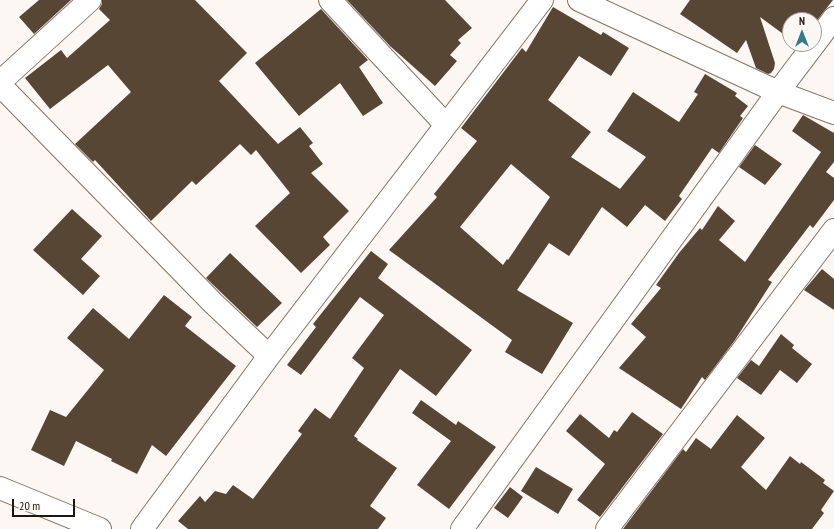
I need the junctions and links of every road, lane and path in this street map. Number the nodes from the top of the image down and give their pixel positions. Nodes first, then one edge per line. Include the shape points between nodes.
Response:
1 (90, 0) edge
2 (330, 0) edge
3 (542, 0) edge
4 (578, 0) edge
5 (834, 18) edge
6 (0, 82) edge
7 (0, 85) edge
8 (778, 92) junction
9 (834, 113) edge
10 (446, 125) junction
11 (834, 230) edge
12 (269, 356) junction
13 (0, 488) edge
14 (100, 529) edge
15 (142, 529) edge
16 (462, 529) edge
17 (607, 529) edge

1 - 6 street
2 - 10 street
3 - 10 street
4 - 8 street
5 - 8 street
7 - 12 street via 213,303
8 - 9 street
8 - 16 street
10 - 12 street
11 - 17 street
12 - 15 street
13 - 14 street

